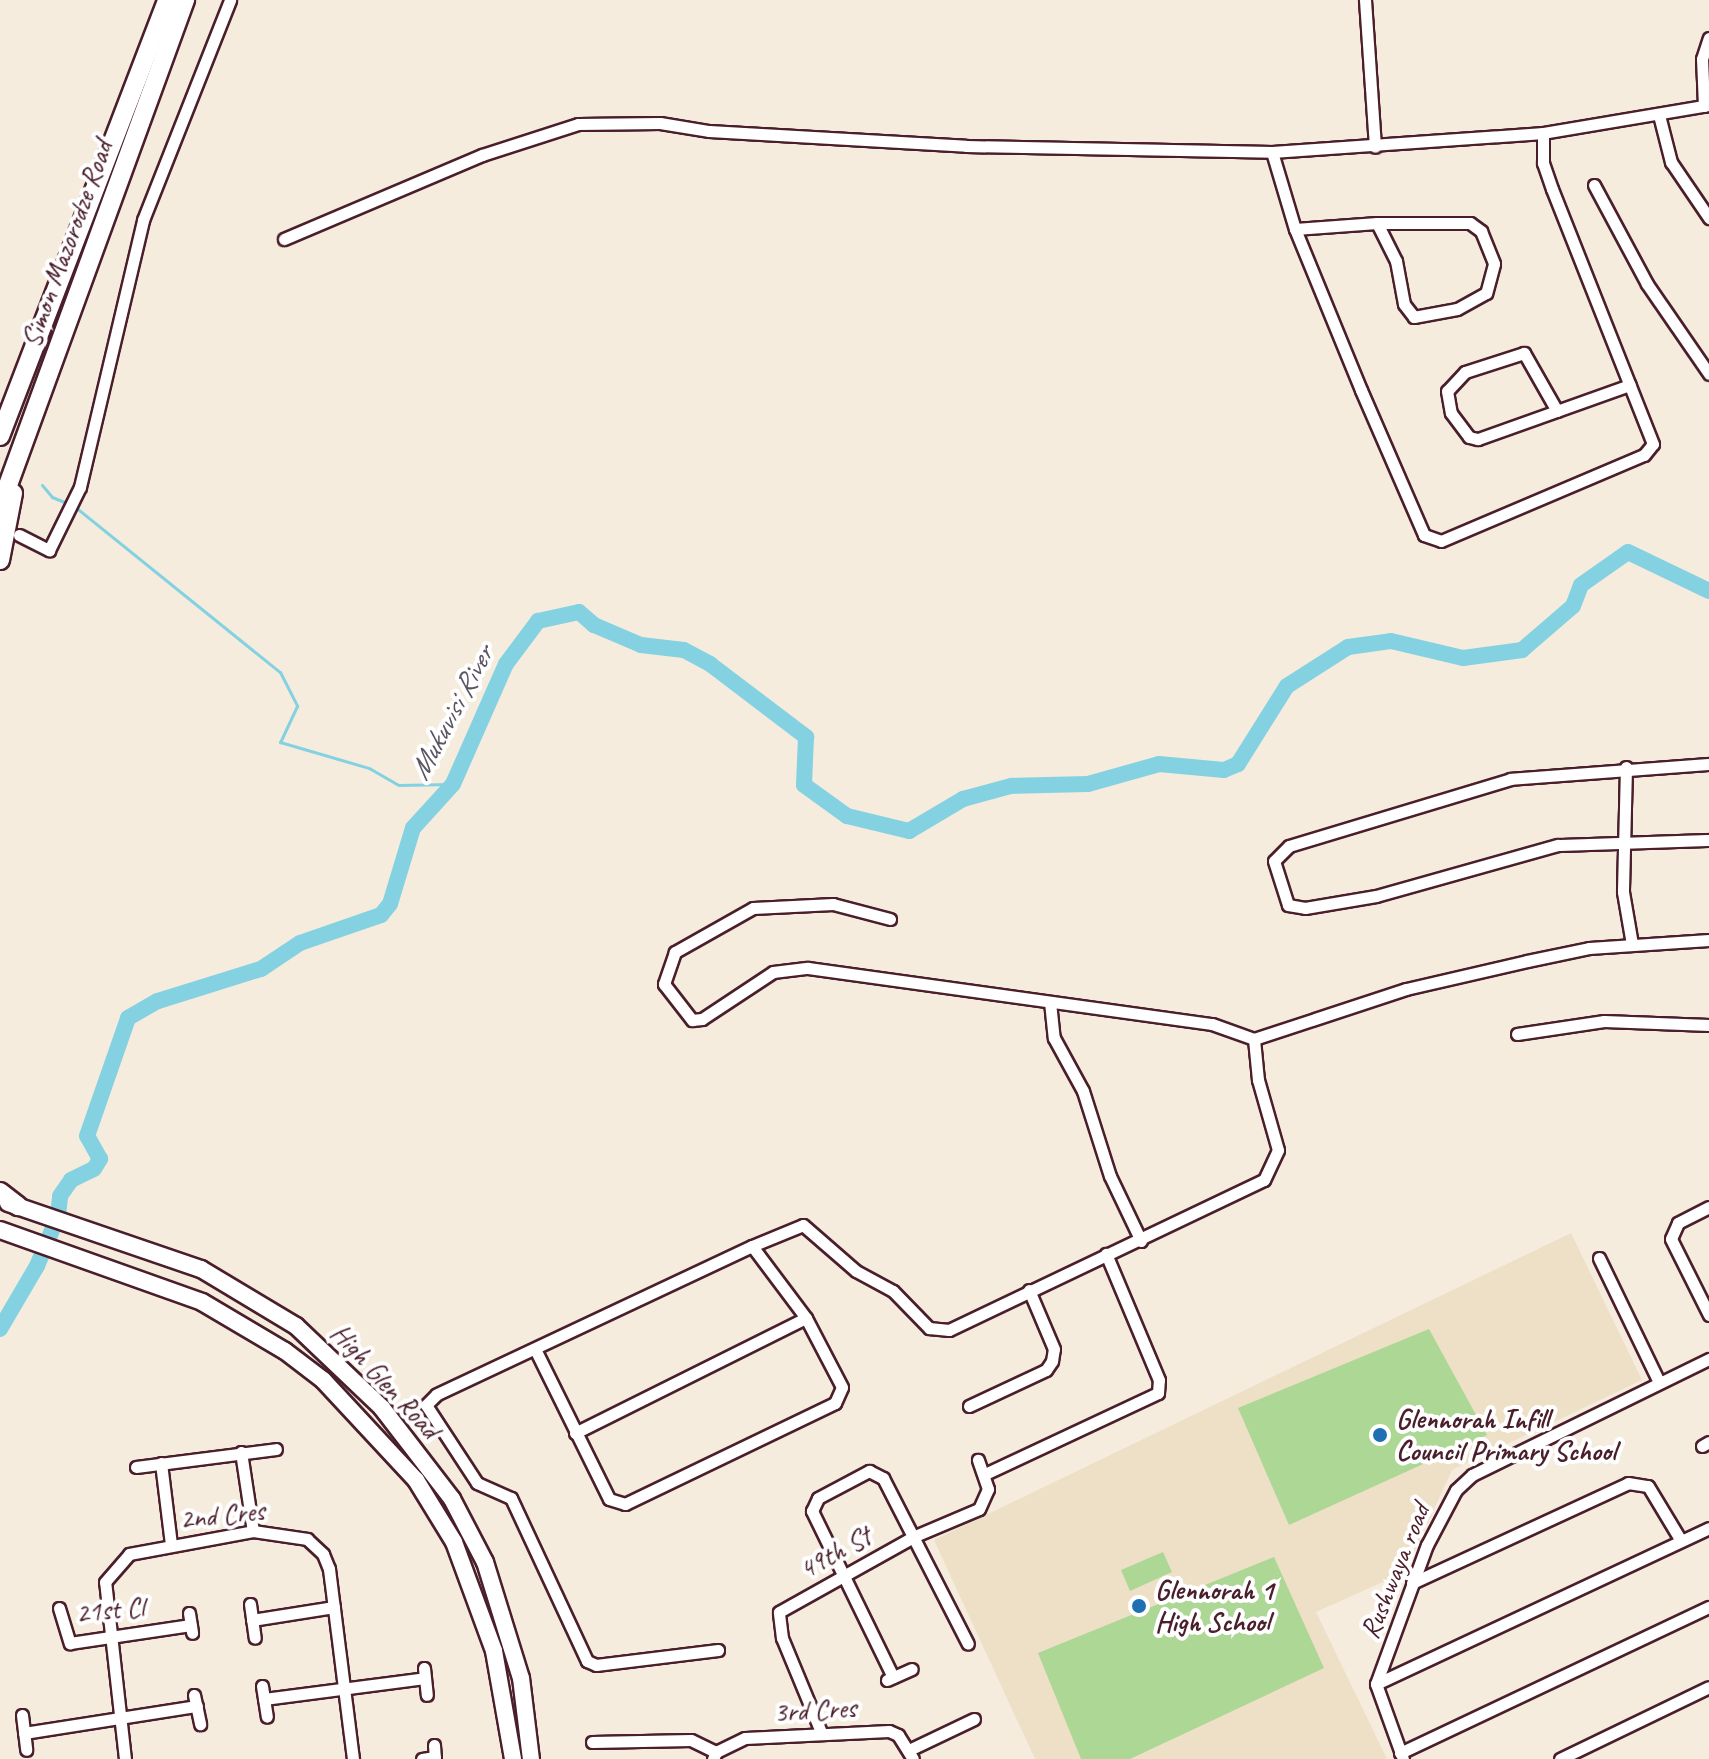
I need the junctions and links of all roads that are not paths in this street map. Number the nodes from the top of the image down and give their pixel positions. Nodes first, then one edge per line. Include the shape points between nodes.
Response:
1 (167, 0) edge
2 (185, 0) edge
3 (230, 0) edge
4 (1365, 0) edge
5 (1709, 38) edge
6 (1706, 106) edge
7 (1659, 115) junction
8 (1543, 133) junction
9 (1375, 147) junction
10 (1272, 152) junction
11 (1594, 185) dead end
12 (1709, 218) edge
13 (1377, 223) junction
14 (1295, 229) junction
15 (284, 239) dead end
16 (1709, 374) edge
17 (1630, 385) junction
18 (1557, 411) junction
19 (0, 436) edge
20 (21, 451) junction
21 (0, 507) edge
22 (19, 535) dead end
23 (0, 560) edge
24 (1709, 764) edge
25 (1626, 767) junction
26 (1709, 840) edge
27 (1626, 843) junction
28 (890, 919) dead end
29 (1709, 940) edge
30 (1632, 944) junction
31 (1050, 1002) junction
32 (1709, 1025) edge
33 (1517, 1034) dead end
34 (1254, 1039) junction
35 (0, 1192) edge
36 (9, 1203) edge
37 (1709, 1207) edge
38 (3, 1231) edge
39 (1141, 1241) junction
40 (752, 1246) junction
41 (1106, 1254) junction
42 (1599, 1258) dead end
43 (1029, 1290) junction
44 (1709, 1315) edge
45 (806, 1318) junction
46 (535, 1349) junction
47 (1709, 1359) edge
48 (1659, 1382) junction
49 (969, 1406) dead end
50 (575, 1433) junction
51 (276, 1449) dead end
52 (241, 1452) junction
53 (978, 1460) dead end
54 (161, 1463) junction
55 (136, 1467) dead end
56 (985, 1474) junction
57 (253, 1531) junction
58 (1708, 1532) edge
59 (915, 1536) junction
60 (1680, 1539) junction
61 (171, 1544) junction
62 (843, 1576) junction
63 (1412, 1583) junction
64 (250, 1604) dead end
65 (334, 1607) junction
66 (1709, 1607) edge
67 (59, 1608) dead end
68 (252, 1620) junction
69 (191, 1623) dead end
70 (109, 1637) junction
71 (255, 1638) dead end
72 (968, 1644) dead end
73 (718, 1650) dead end
74 (912, 1669) dead end
75 (1376, 1684) junction
76 (262, 1686) dead end
77 (1709, 1687) edge
78 (343, 1688) junction
79 (427, 1695) dead end
80 (264, 1699) junction
81 (22, 1715) dead end
82 (267, 1717) dead end
83 (120, 1718) junction
84 (974, 1719) dead end
85 (200, 1724) dead end
86 (821, 1732) junction
87 (24, 1733) junction
88 (592, 1742) dead end
89 (26, 1750) dead end
90 (435, 1754) edge
91 (714, 1755) edge
92 (911, 1755) edge
93 (1401, 1756) edge
94 (125, 1759) edge
95 (353, 1759) edge
96 (422, 1759) edge
97 (513, 1759) edge
98 (531, 1759) edge
99 (1560, 1759) edge

1 - 19 highway, Simon Mazorodze Road
2 - 20 highway, Simon Mazorodze Road
3 - 22 street via 143,220 80,487 49,550
4 - 9 street
5 - 6 street via 1702,59
6 - 7 street
7 - 8 street
7 - 12 street via 1671,162
8 - 9 street
8 - 17 street via 1543,163
9 - 10 street
10 - 14 street
10 - 15 street via 966,146 709,131 660,123 578,124 482,155
11 - 16 street via 1647,284
13 - 13 street via 1396,261 1404,304 1414,317 1457,309 1486,293 1494,264 1481,231 1470,223
13 - 14 street
14 - 17 street via 1373,419 1430,540 1452,539 1644,455 1653,444
17 - 18 street
18 - 18 street via 1478,439 1461,429 1447,391 1465,372 1524,353
20 - 21 highway, Simon Mazorodze Road
20 - 23 highway
24 - 25 street
25 - 27 street
25 - 27 street via 1484,786 1289,846 1274,861 1288,905 1305,908 1376,896 1558,845
26 - 27 street
27 - 30 street via 1623,892
28 - 31 street via 833,904 753,908 675,952 664,984 692,1020 702,1019 773,972 808,968
29 - 30 street
30 - 34 street via 1589,948 1406,989
31 - 34 street via 1212,1024
31 - 39 street via 1054,1038 1083,1091 1110,1176
32 - 33 street via 1604,1021
34 - 39 street via 1258,1080 1278,1150 1275,1167 1264,1180
35 - 36 highway
36 - 98 main road, High Glen Road via 201,1269 296,1326 382,1408 452,1499 485,1562 521,1678
37 - 44 street via 1678,1223 1671,1239
38 - 97 main road, High Glen Road via 202,1302 323,1380 416,1480 454,1542 504,1691
39 - 41 street
40 - 43 street via 803,1225 856,1271 893,1291 935,1332
40 - 45 street
40 - 46 street
41 - 43 street
41 - 56 street via 1159,1380 1158,1393
42 - 48 street
43 - 49 street via 1054,1349 1052,1361 1046,1370
45 - 50 street
45 - 50 street via 842,1387 835,1403 625,1504 609,1499
46 - 50 street
46 - 73 street via 436,1395 426,1405 477,1483 511,1498 587,1661 596,1665
47 - 48 street, Rushwaya road
48 - 63 street, Rushwaya road via 1463,1482
51 - 52 street
52 - 54 street
52 - 57 street
53 - 56 street
54 - 55 street
54 - 61 street
56 - 59 street, 49th St via 987,1501 979,1509
57 - 61 street, 2nd Cres
57 - 65 street, 2nd Cres via 307,1539 315,1546 329,1569
58 - 60 street
59 - 62 street, 49th St
59 - 62 street via 878,1472 869,1471 818,1498 812,1511
59 - 72 street
60 - 63 street via 1648,1486 1628,1483
60 - 75 street
61 - 70 street, 2nd Cres via 119,1561 103,1593
62 - 74 street via 890,1679
62 - 86 street, 49th St via 779,1612 782,1638
63 - 75 street, Rushwaya road
64 - 68 street
65 - 68 street
65 - 78 street, 2nd Cres
66 - 93 street
67 - 70 street, 21st Cl via 67,1641
68 - 71 street
69 - 70 street, 21st Cl
70 - 83 street, 2nd Cres
75 - 93 street, Rushwaya road
76 - 80 street
77 - 99 street
78 - 79 street via 425,1673
78 - 80 street
78 - 95 street, 2nd Cres
80 - 82 street
81 - 87 street
83 - 85 street via 196,1700
83 - 87 street
83 - 94 street, 2nd Cres
84 - 92 street
86 - 91 street, 3rd Cres via 745,1738
86 - 92 street, 3rd Cres via 889,1731
87 - 89 street
88 - 91 street via 691,1740
90 - 96 street

